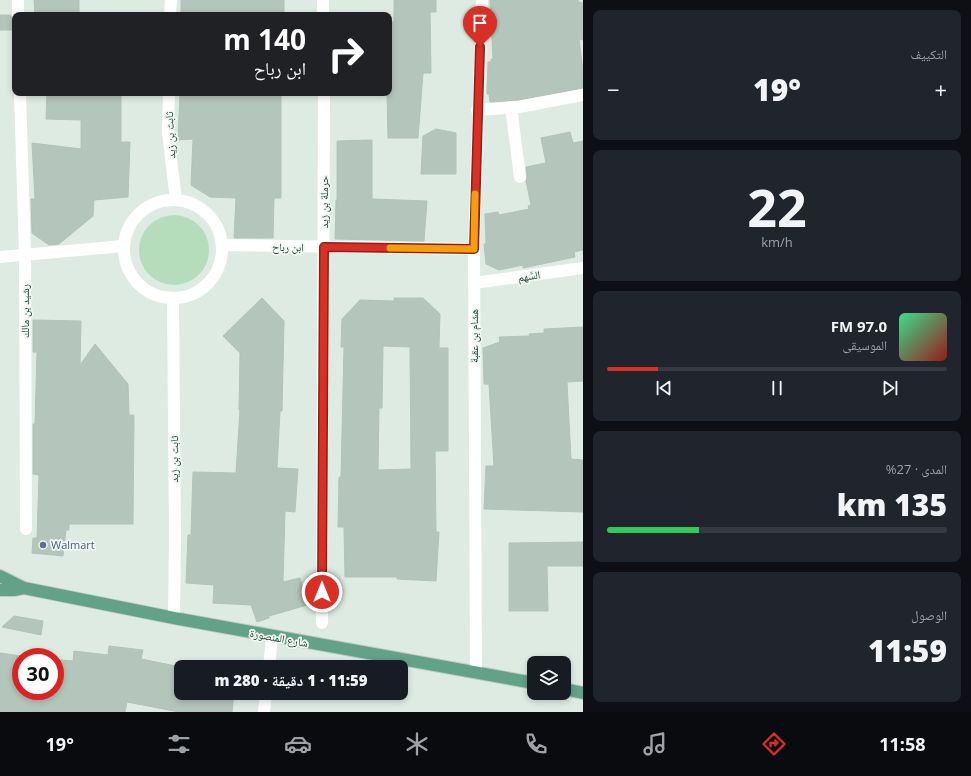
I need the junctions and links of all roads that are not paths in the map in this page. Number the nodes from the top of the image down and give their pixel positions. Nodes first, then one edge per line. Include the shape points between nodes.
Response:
1 (18, 0) edge
2 (170, 0) edge
3 (324, 0) edge
4 (482, 0) edge
5 (18, 12) edge
6 (170, 12) edge
7 (324, 12) edge
8 (583, 95) edge
9 (20, 96) edge
10 (169, 96) edge
11 (324, 96) edge
12 (511, 107) junction
13 (477, 110) junction
14 (520, 177) dead end
15 (176, 200) junction
16 (223, 245) junction
17 (124, 246) junction
18 (324, 247) junction
19 (474, 249) junction
20 (25, 255) junction
21 (0, 257) edge
22 (583, 268) edge
23 (474, 283) junction
24 (173, 299) junction
25 (26, 529) dead end
26 (0, 576) edge
27 (24, 588) junction
28 (0, 590) edge
29 (174, 618) junction
30 (322, 623) dead end
31 (272, 637) junction
32 (270, 660) edge
33 (476, 672) junction
34 (527, 682) edge
35 (571, 690) edge
36 (583, 693) edge
37 (265, 700) edge
38 (264, 712) edge

1 - 5 street
2 - 6 street
3 - 7 street
4 - 13 street, هشام بن عقبة
8 - 12 street
9 - 20 street, رشيد بن مالك
10 - 15 street, ثابت بن زيد via 168,133
11 - 18 street, حرملة بن زيد
12 - 13 street
12 - 14 street
13 - 19 street, هشام بن عقبة
15 - 16 street via 202,209 220,231
15 - 17 street via 160,202 146,208 135,218 127,231
16 - 18 street, ابن رباح
16 - 24 street via 221,262 215,276 204,288 189,296
17 - 20 street
17 - 24 street via 125,262 132,277 143,288 157,296
18 - 19 street, ابن رباح
18 - 30 street, حرملة بن زيد
19 - 23 street, هشام بن عقبة
20 - 21 street
20 - 25 street, رشيد بن مالك
22 - 23 street, السَّهم
23 - 33 street, هشام بن عقبة
24 - 29 street, ثابت بن زيد
26 - 27 main road, شارع المنصورة
27 - 28 main road, شارع المنصورة
27 - 29 main road, شارع المنصورة
29 - 31 main road, شارع المنصورة
31 - 32 street
31 - 33 main road, شارع المنصورة
33 - 34 main road, شارع المنصورة
35 - 36 main road
37 - 38 street

